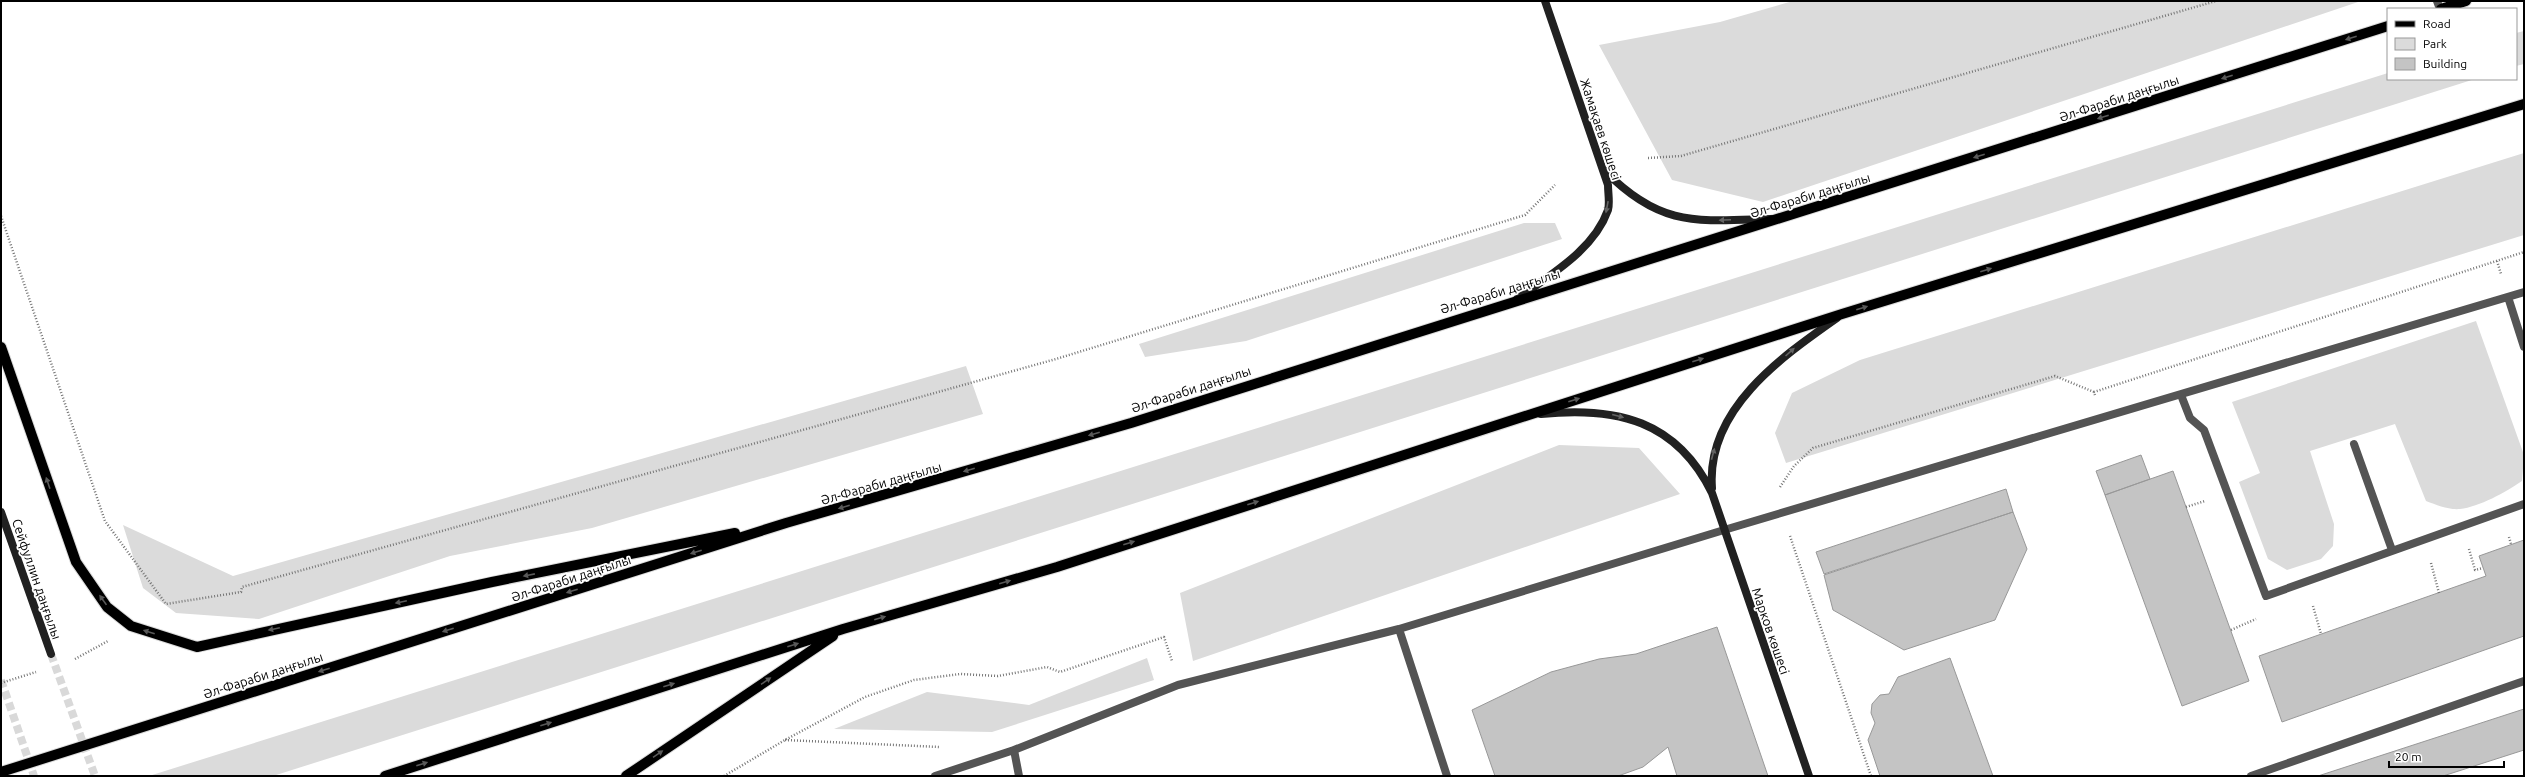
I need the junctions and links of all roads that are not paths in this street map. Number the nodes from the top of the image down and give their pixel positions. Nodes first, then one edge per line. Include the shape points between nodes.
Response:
1 (1545, 1) edge
2 (2466, 1) edge
3 (2443, 8) edge
4 (2387, 26) edge
5 (2524, 104) edge
6 (1603, 170) junction
7 (1778, 218) junction
8 (2524, 292) edge
9 (2508, 297) junction
10 (1517, 300) junction
11 (1842, 314) junction
12 (2524, 347) edge
13 (1, 348) edge
14 (2181, 395) junction
15 (1523, 416) junction
16 (2354, 444) dead end
17 (1712, 493) junction
18 (2524, 504) edge
19 (1, 512) edge
20 (786, 523) junction
21 (1724, 530) junction
22 (2392, 550) junction
23 (842, 629) junction
24 (1399, 629) junction
25 (51, 654) tunnel mouth
26 (2524, 680) edge
27 (1014, 750) junction
28 (1, 772) edge
29 (385, 776) edge
30 (626, 776) edge
31 (935, 776) edge
32 (1019, 776) edge
33 (1447, 776) edge
34 (1809, 776) edge
35 (2251, 776) edge

1 - 6 street, Жамақаев көшесі
2 - 3 main road
4 -> 7 main road, Әл-Фараби даңғылы
11 -> 5 main road
7 -> 6 street via 1695,221 1661,213 1617,184
6 -> 10 street, Жамақаев көшесі via 1608,185 1608,208 1596,235
7 - 10 main road, Әл-Фараби даңғылы
8 - 9 street
9 - 12 street
9 - 14 street
10 -> 20 main road, Әл-Фараби даңғылы via 1131,422
15 -> 11 main road
17 -> 11 street via 1710,468 1713,453 1722,430 1736,406 1799,344
20 -> 13 main road via 492,582 197,647 131,626 107,606 76,562
14 - 21 street
14 - 22 street via 2190,418 2204,430 2266,596
15 -> 17 street via 1572,411 1611,414 1640,423 1668,436 1685,451 1700,469
23 -> 15 main road via 1056,567
16 - 22 street
17 - 21 street, Марков көшесі
18 - 22 street
19 - 25 street, Сейфуллин даңғылы
20 -> 28 main road, Әл-Фараби даңғылы
21 - 24 street
21 - 34 street, Марков көшесі
29 -> 23 main road
30 -> 23 main road
24 - 27 street via 1178,685
24 - 33 street
26 - 35 street
27 - 31 street
27 - 32 street

